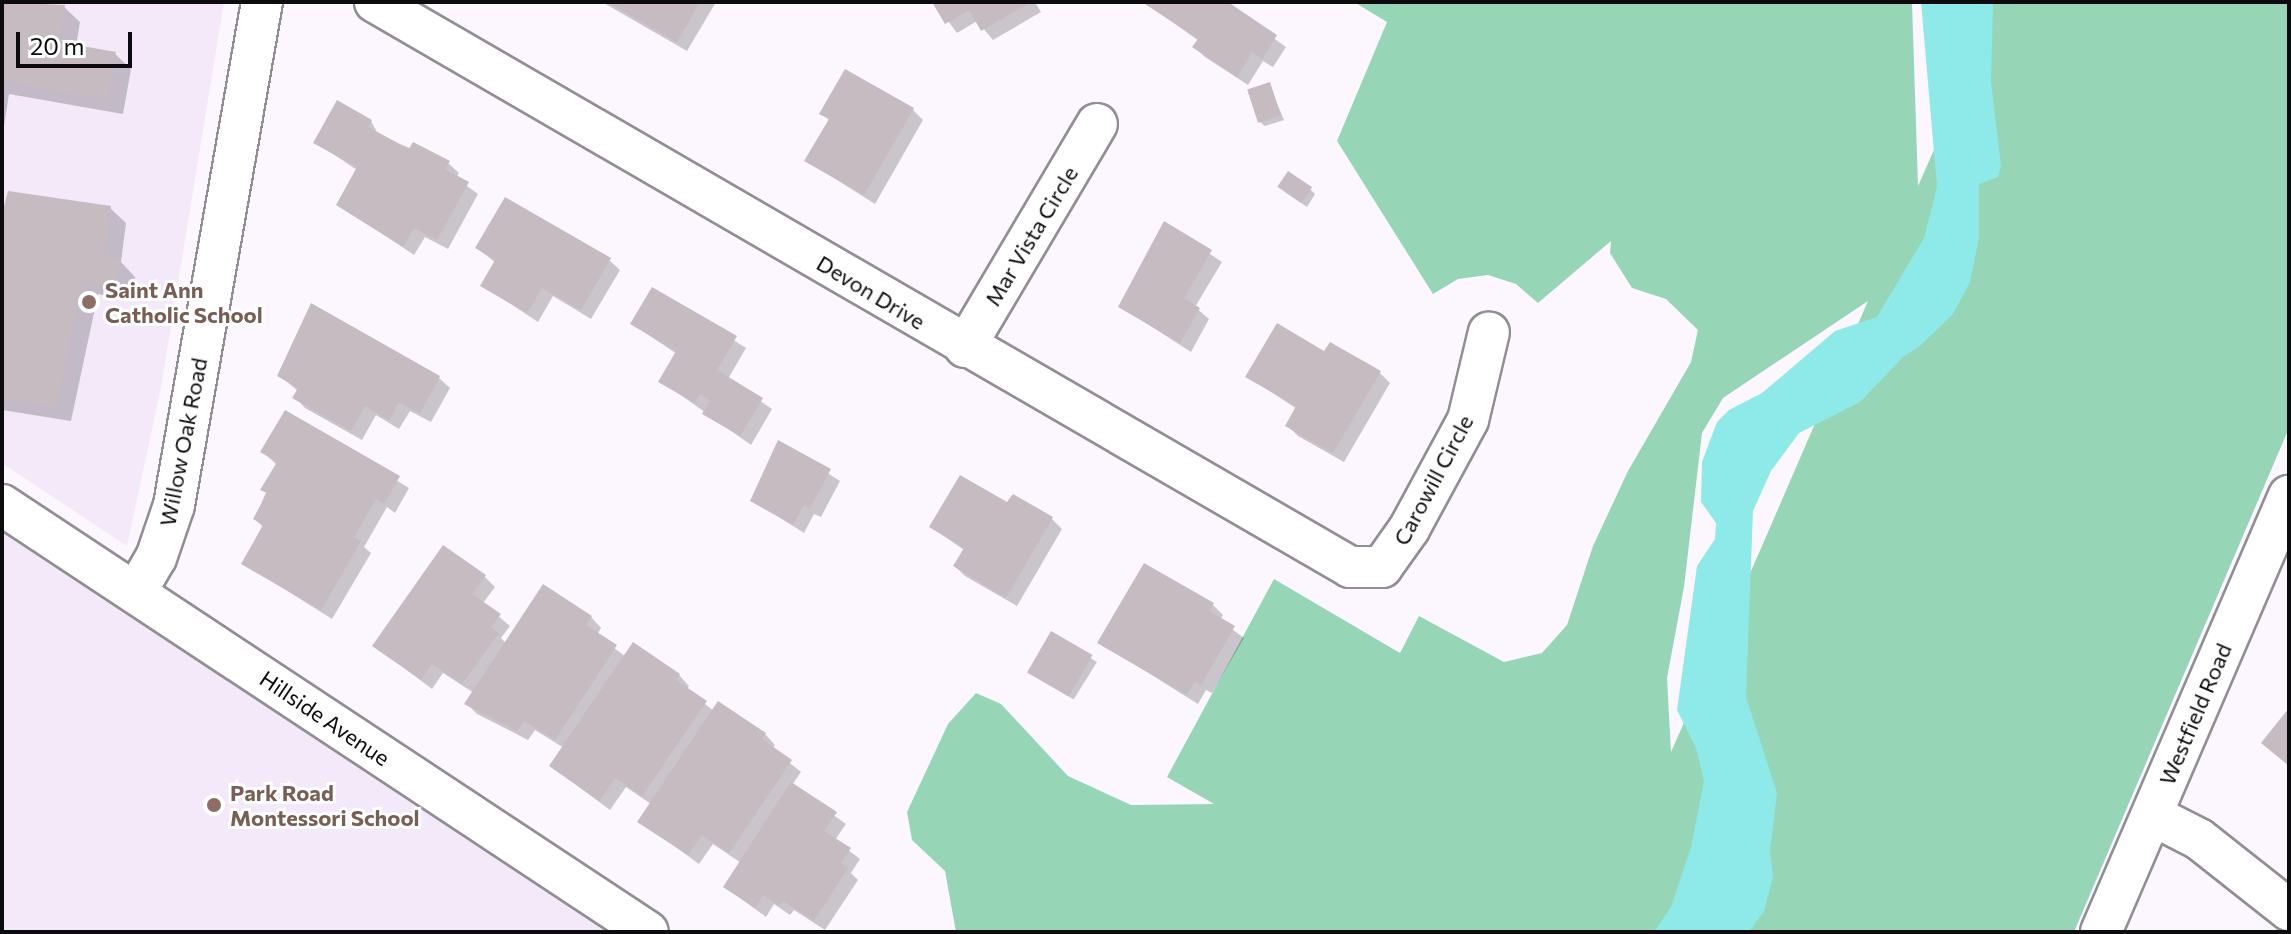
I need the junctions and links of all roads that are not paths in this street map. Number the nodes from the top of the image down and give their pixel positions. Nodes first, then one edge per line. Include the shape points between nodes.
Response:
1 (262, 2) edge
2 (375, 2) edge
3 (1097, 124) dead end
4 (1489, 332) dead end
5 (965, 347) junction
6 (2289, 496) edge
7 (2, 505) edge
8 (1372, 570) joint
9 (136, 592) junction
10 (2152, 815) junction
11 (2289, 910) edge
12 (648, 932) edge
13 (2101, 932) edge

1 - 9 street, Willow Oak Road via 174,505 156,558
2 - 5 street, Devon Drive
3 - 5 street, Mar Vista Circle
4 - 8 street, Carowill Circle via 1458,441 1394,553
5 - 8 street, Devon Drive via 1334,560
6 - 10 street, Westfield Road
7 - 9 street, Hillside Avenue
9 - 12 street, Hillside Avenue
10 - 11 street via 2199,839
10 - 13 street, Westfield Road

